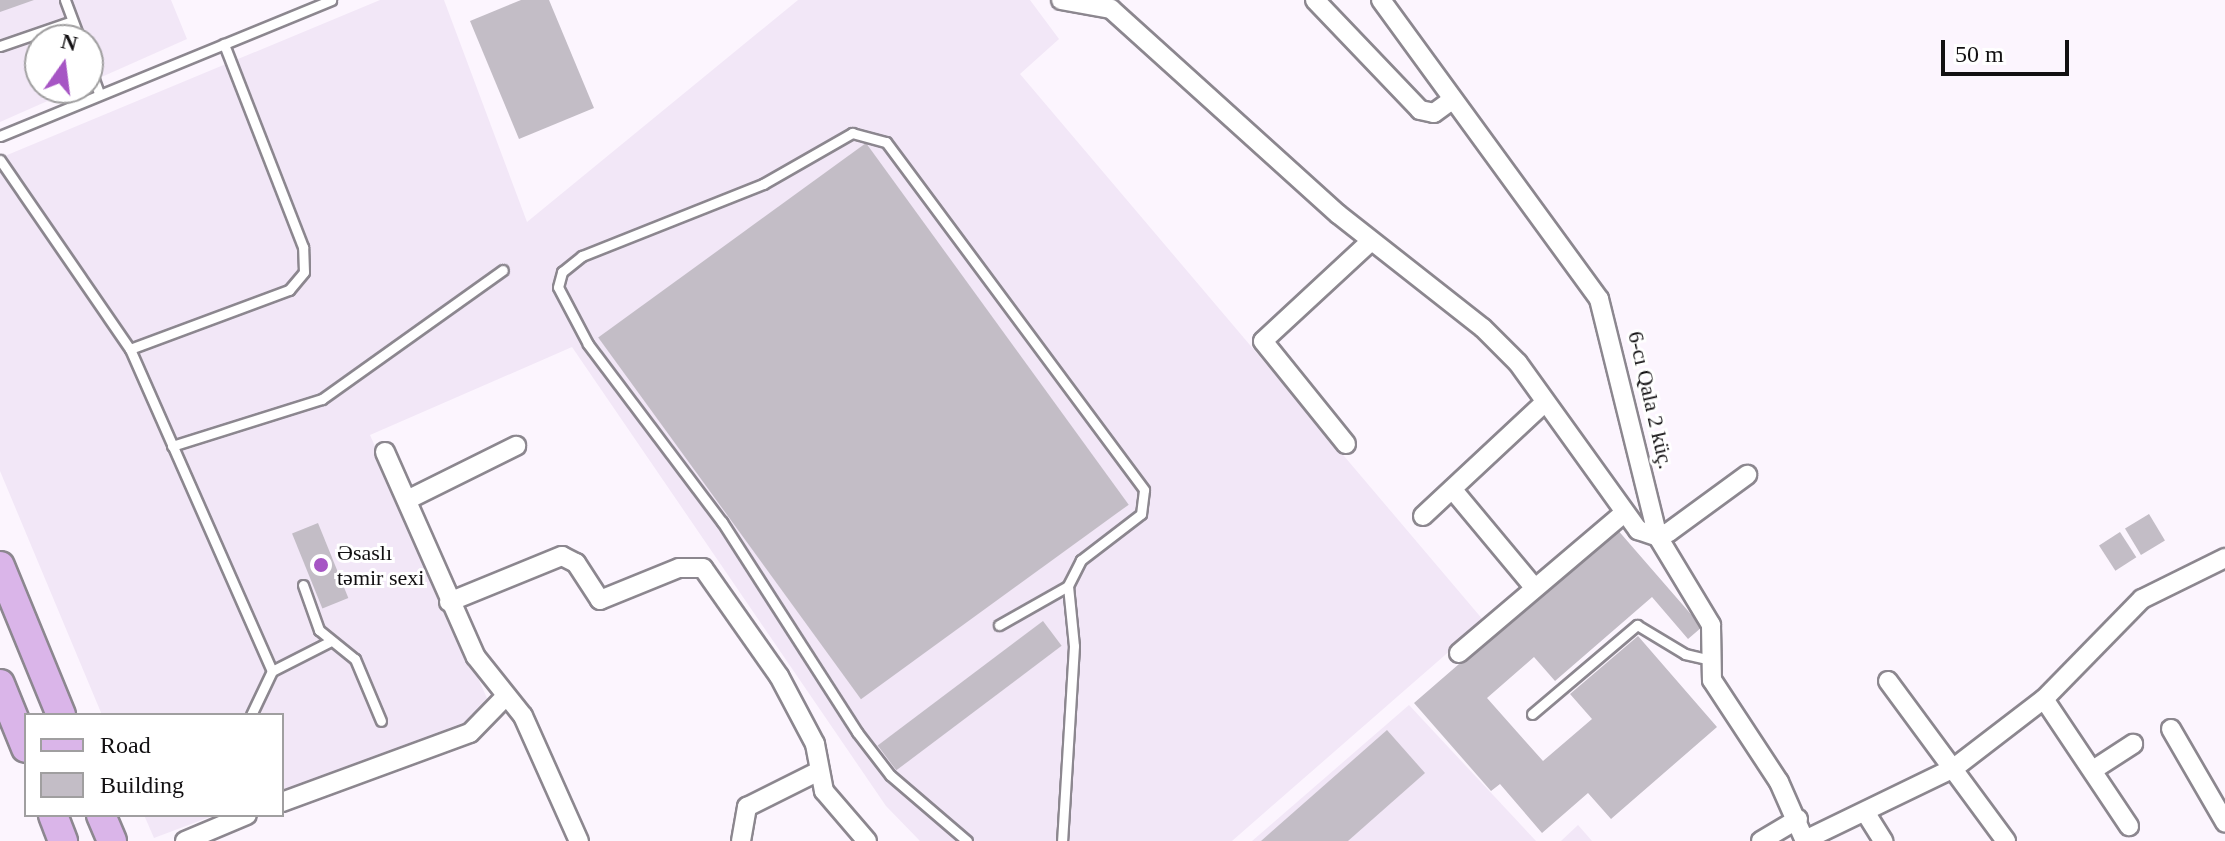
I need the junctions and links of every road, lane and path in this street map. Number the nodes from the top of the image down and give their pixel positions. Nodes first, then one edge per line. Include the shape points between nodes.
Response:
1 (65, 0) edge
2 (331, 0) edge
3 (1061, 0) edge
4 (1091, 0) edge
5 (1315, 0) edge
6 (1387, 3) edge
7 (72, 21) junction
8 (73, 24) edge
9 (224, 44) junction
10 (0, 46) edge
11 (104, 91) edge
12 (1452, 100) junction
13 (74, 104) edge
14 (0, 136) edge
15 (0, 160) edge
16 (1371, 241) junction
17 (503, 270) dead end
18 (130, 349) junction
19 (1544, 403) junction
20 (1346, 444) dead end
21 (172, 446) junction
22 (516, 446) dead end
23 (385, 452) dead end
24 (1747, 475) dead end
25 (1453, 490) junction
26 (407, 500) junction
27 (1623, 514) junction
28 (1423, 516) dead end
29 (1658, 537) junction
30 (2223, 565) edge
31 (0, 566) edge
32 (303, 585) dead end
33 (1068, 586) junction
34 (1533, 586) junction
35 (449, 602) junction
36 (999, 625) dead end
37 (329, 642) junction
38 (1459, 653) dead end
39 (1710, 660) junction
40 (272, 671) junction
41 (1888, 681) dead end
42 (0, 684) edge
43 (506, 696) junction
44 (2044, 699) junction
45 (60, 713) edge
46 (252, 713) edge
47 (1532, 714) dead end
48 (381, 721) dead end
49 (2171, 729) dead end
50 (24, 743) edge
51 (2133, 744) dead end
52 (1954, 768) junction
53 (2093, 770) junction
54 (819, 771) junction
55 (284, 801) edge
56 (1867, 815) junction
57 (54, 817) edge
58 (102, 817) edge
59 (245, 817) edge
60 (1798, 819) junction
61 (2225, 822) edge
62 (2129, 826) dead end
63 (229, 832) edge
64 (63, 841) edge
65 (112, 841) edge
66 (185, 841) edge
67 (579, 841) edge
68 (741, 841) edge
69 (867, 841) edge
70 (967, 841) edge
71 (1062, 841) edge
72 (1761, 841) edge
73 (1805, 841) edge
74 (1883, 841) edge
75 (2006, 841) edge

1 - 7 lane
2 - 9 lane
3 - 4 street
4 - 16 street via 1111,9
5 - 12 street via 1420,110 1434,113
6 - 12 street, 6-cı Qala 2 küç.
7 - 8 lane
7 - 10 lane
9 - 11 lane
9 - 18 lane via 303,247 304,272 289,290
12 - 29 street, 6-cı Qala 2 küç. via 1599,299
13 - 14 lane
15 - 18 lane
16 - 19 street via 1483,328
16 - 20 street via 1263,341
17 - 21 lane via 322,399
18 - 21 lane
19 - 25 street
19 - 27 street
21 - 40 lane
22 - 26 street
23 - 26 street
24 - 29 street
25 - 28 street
25 - 34 street
26 - 35 street
27 - 29 street
27 - 34 street
29 - 39 street, 6-cı Qala 2 küç. via 1711,625
30 - 44 street via 2142,599
31 - 45 main road
32 - 37 lane
33 - 36 lane
33 - 70 lane via 1081,560 1141,514 1144,490 886,142 852,133 763,184 582,256 562,272 563,302 588,344 722,522 857,732 898,783
33 - 71 lane via 1074,646
34 - 38 street
35 - 43 street via 476,657
35 - 54 street via 562,556 576,563 600,600 679,568 703,568 779,676 815,744
37 - 40 lane
37 - 48 lane via 355,659
39 - 47 lane via 1685,654 1637,625
39 - 60 street, 6-cı Qala 2 küç. via 1712,680
40 - 46 lane
41 - 52 street
42 - 50 main road
43 - 55 street via 470,733
43 - 67 street via 529,727
44 - 52 street
44 - 53 street
49 - 61 street
51 - 53 street
52 - 56 street
52 - 75 street
53 - 62 street
54 - 68 street via 747,807
54 - 69 street via 824,791
56 - 73 street
56 - 74 street
57 - 64 main road
58 - 65 main road
59 - 63 street
60 - 72 street
60 - 73 street, 6-cı Qala 2 küç.
63 - 66 street

